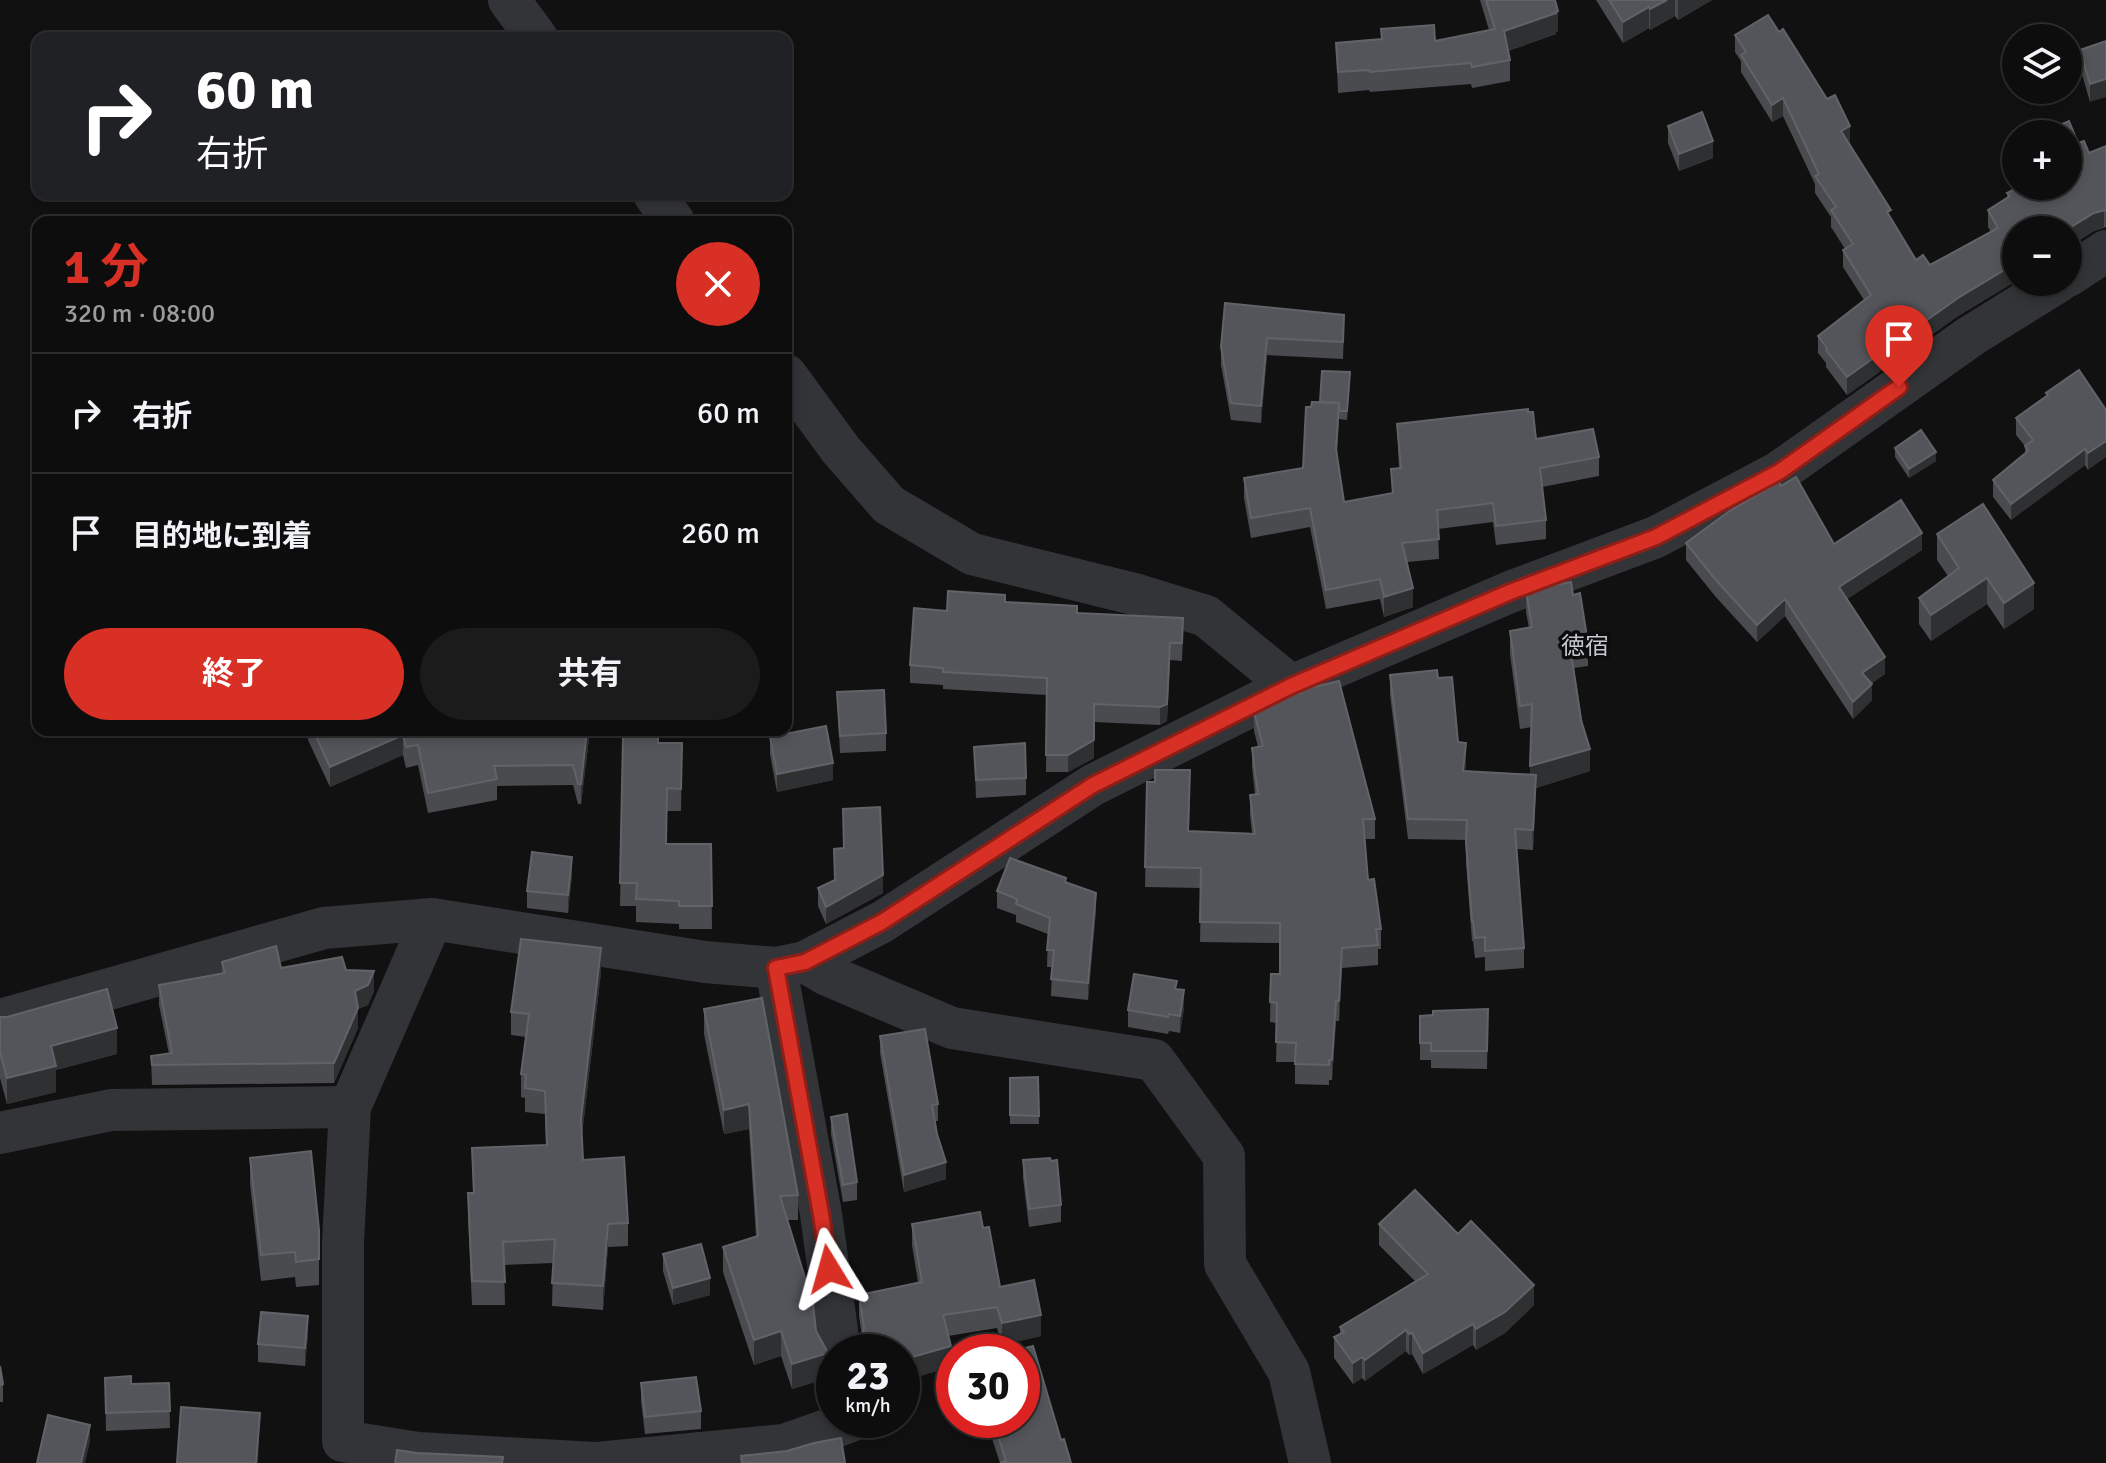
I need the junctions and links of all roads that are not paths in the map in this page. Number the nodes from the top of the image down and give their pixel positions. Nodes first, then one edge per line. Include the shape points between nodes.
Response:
1 (509, 0) edge
2 (533, 32) edge
3 (2106, 251) edge
4 (2082, 267) edge
5 (2035, 296) edge
6 (792, 383) edge
7 (1291, 686) junction
8 (432, 919) junction
9 (790, 965) junction
10 (0, 1020) edge
11 (350, 1107) junction
12 (0, 1133) edge
13 (838, 1334) edge
14 (816, 1434) edge
15 (596, 1463) edge
16 (1310, 1463) edge

1 - 2 street
3 - 4 street
5 - 7 street via 1779,472 1656,537 1510,592
6 - 7 street via 889,505 972,554 1206,616
7 - 9 street via 1093,785 882,922
8 - 9 street via 705,962
8 - 10 street via 324,928
8 - 11 street
9 - 13 street
9 - 16 street via 827,975 952,1028 1154,1060 1224,1156 1225,1264 1289,1372
11 - 12 street via 111,1110
11 - 15 street via 343,1242 343,1441 418,1453
14 - 15 street via 784,1445

